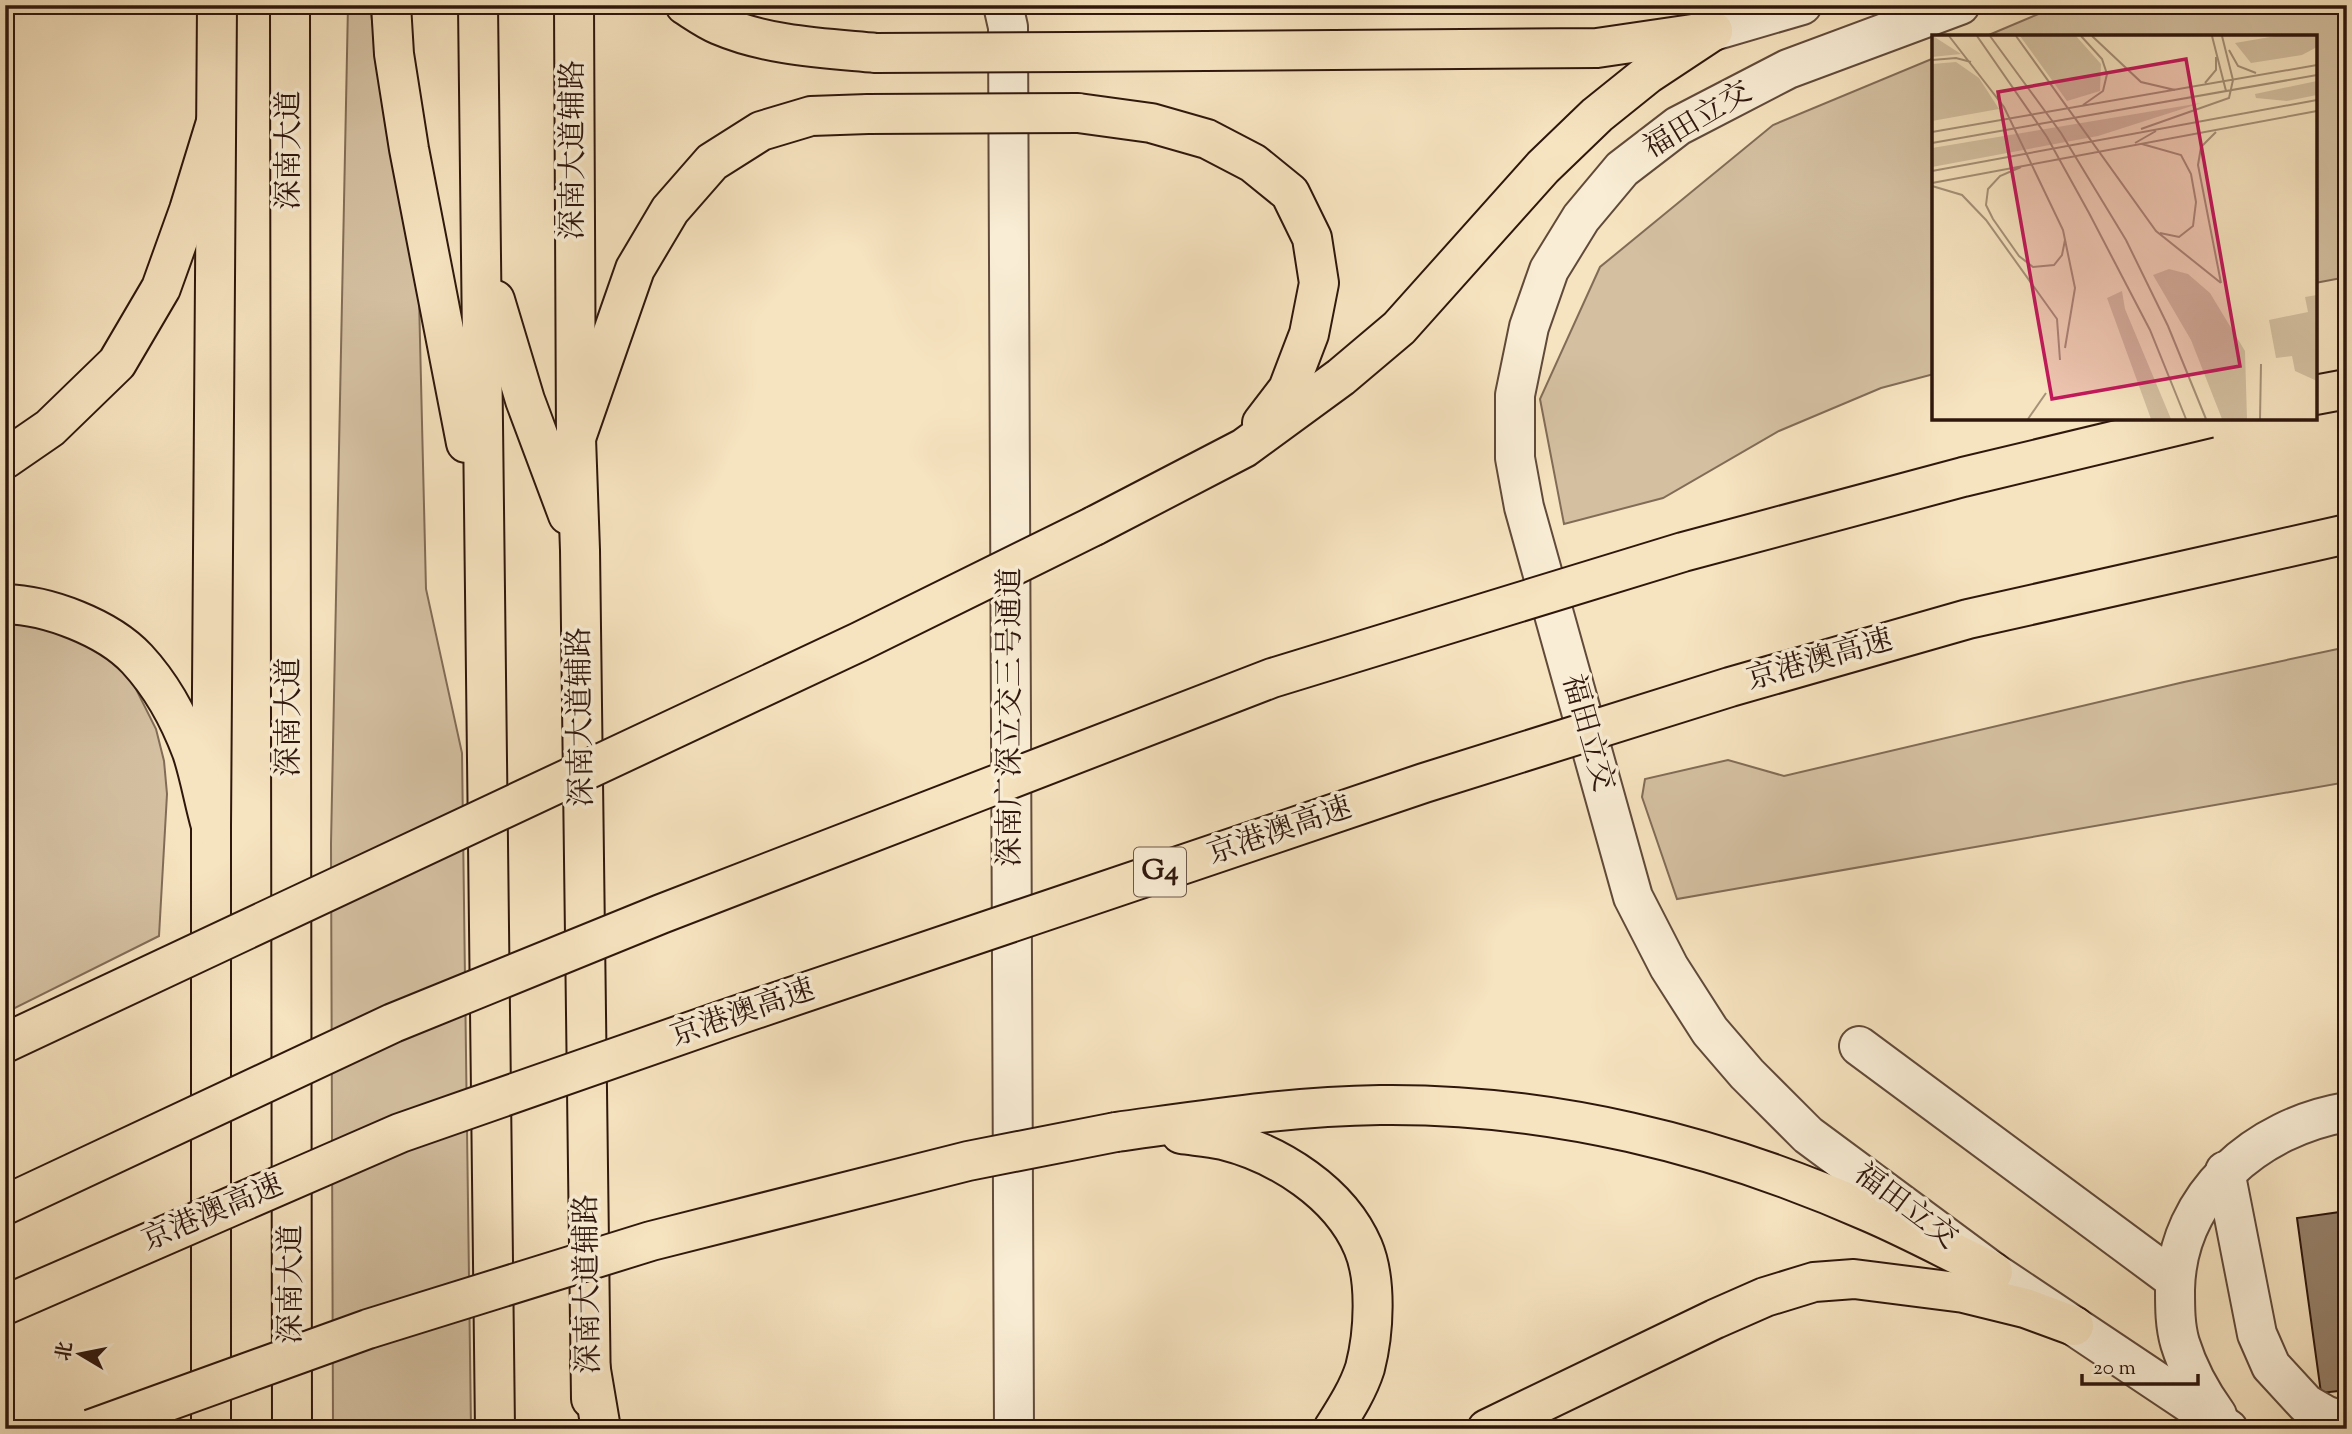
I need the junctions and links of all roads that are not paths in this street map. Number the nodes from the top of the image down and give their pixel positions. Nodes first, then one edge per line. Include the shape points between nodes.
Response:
1 (217, 5) edge
2 (290, 5) edge
3 (391, 5) edge
4 (478, 5) edge
5 (574, 5) edge
6 (685, 5) edge
7 (1003, 5) edge
8 (1802, 5) edge
9 (1959, 5) edge
10 (1713, 31) junction
11 (216, 122) junction
12 (481, 237) junction
13 (2347, 389) edge
14 (2317, 396) edge
15 (2201, 420) edge
16 (576, 438) junction
17 (1244, 448) junction
18 (5, 459) edge
19 (2347, 534) edge
20 (485, 541) junction
21 (580, 550) junction
22 (5, 604) edge
23 (211, 826) junction
24 (5, 1043) edge
25 (1860, 1046) dead end
26 (2347, 1112) edge
27 (1116, 1132) junction
28 (2225, 1171) junction
29 (5, 1205) edge
30 (1993, 1272) junction
31 (2175, 1280) junction
32 (5, 1305) edge
33 (2074, 1325) junction
34 (590, 1364) junction
35 (2347, 1423) edge
36 (90, 1429) edge
37 (211, 1429) edge
38 (292, 1429) edge
39 (495, 1429) edge
40 (591, 1429) edge
41 (601, 1429) edge
42 (1014, 1429) edge
43 (1333, 1429) edge
44 (1487, 1429) edge
45 (2227, 1429) edge

1 - 11 main road
2 - 38 main road, 深南大道
3 - 20 main road via 409,149
4 - 12 main road
5 - 16 main road, 深南大道辅路
6 - 10 main road, bridge via 718,24 763,39 876,53 1597,48
7 - 42 street, 深南广深立交三号通道 via 1008,27
8 - 10 street
9 - 30 street, 福田立交 via 1777,74 1678,126 1622,169 1581,218 1549,270 1529,327 1515,395 1515,458 1524,507 1633,897 1669,967 1710,1031 1808,1135
10 - 17 main road via 1597,114 1542,167 1399,328
11 - 18 main road via 161,288 117,363 50,428
11 - 23 main road
12 - 20 main road
12 - 21 main road via 525,400
13 - 14 main road
15 - 29 main road, bridge via 1683,552 1272,678 661,914 393,1023
16 - 17 main road, bridge via 635,269 670,210 712,162 761,131 811,116 1078,113 1151,123 1207,139 1253,163 1290,192 1312,238 1319,283 1309,334 1288,389
16 - 21 main road, 深南大道辅路
17 - 24 main road, bridge via 859,642
19 - 32 main road, 京港澳高速 / G4, bridge via 1968,619 1730,687 1424,783 400,1133
20 - 39 main road
21 - 34 main road, 深南大道辅路
22 - 23 main road via 59,614 92,626 136,658 166,699 192,753
23 - 37 main road
25 - 31 street
26 - 28 street via 2302,1123
27 - 30 main road via 1258,1112 1380,1105 1558,1119 1630,1131 1738,1161 1868,1212
27 - 36 main road, bridge via 968,1161 651,1241 368,1329
27 - 43 main road via 1177,1133 1264,1155 1295,1171 1345,1217 1363,1247 1372,1286 1372,1327 1365,1368
28 - 31 street via 2188,1226
28 - 35 street via 2257,1334 2271,1366 2306,1404
30 - 33 street, 福田立交
31 - 45 street via 2179,1341 2190,1371
33 - 44 main road via 1964,1293 1854,1279 1814,1282 1715,1319
33 - 45 street, 福田立交
34 - 40 main road, 深南大道辅路
34 - 41 main road

